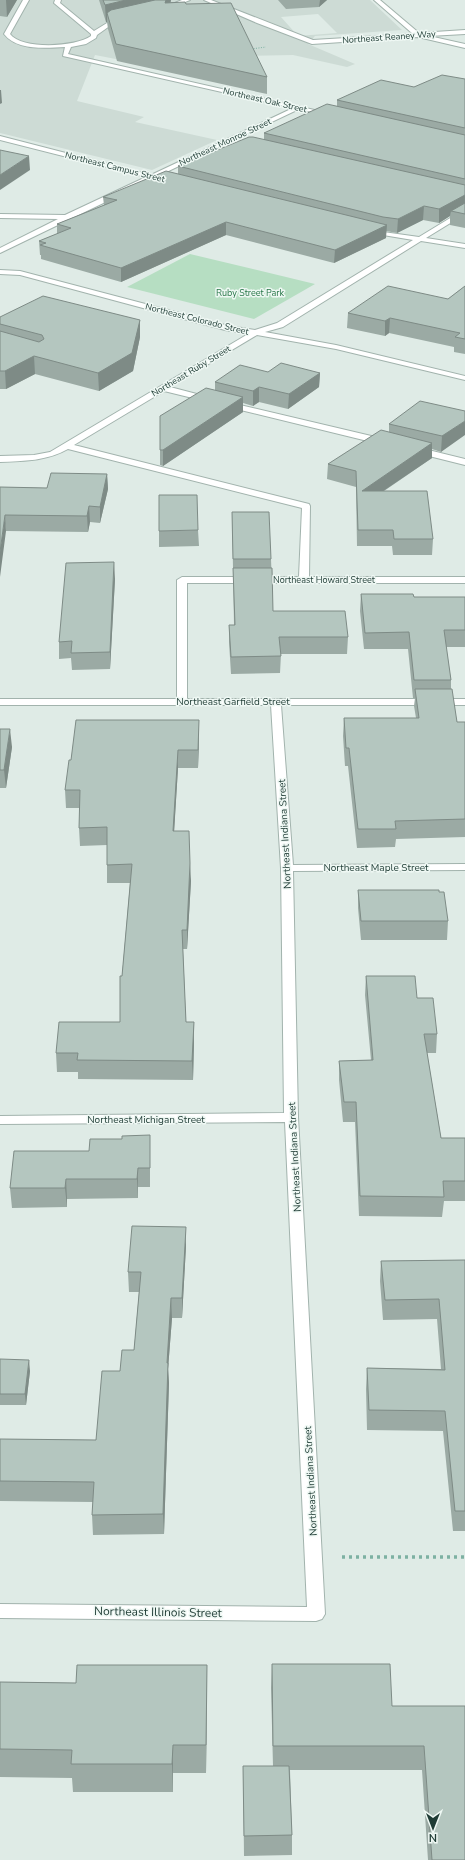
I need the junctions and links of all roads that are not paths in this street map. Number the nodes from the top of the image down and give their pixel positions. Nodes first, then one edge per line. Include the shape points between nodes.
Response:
1 (26, 0) edge
2 (58, 0) edge
3 (187, 0) edge
4 (207, 0) edge
5 (377, 0) edge
6 (165, 8) edge
7 (131, 20) edge
8 (465, 32) edge
9 (94, 34) junction
10 (418, 35) junction
11 (68, 46) junction
12 (465, 46) edge
13 (299, 108) junction
14 (337, 116) edge
15 (0, 138) edge
16 (229, 141) junction
17 (237, 143) edge
18 (152, 176) junction
19 (175, 182) edge
20 (465, 211) edge
21 (0, 216) edge
22 (65, 218) junction
23 (367, 230) edge
24 (419, 240) junction
25 (465, 246) edge
26 (0, 251) edge
27 (0, 272) edge
28 (255, 333) junction
29 (465, 378) edge
30 (163, 388) junction
31 (395, 445) edge
32 (67, 446) junction
33 (411, 449) edge
34 (0, 459) edge
35 (465, 462) edge
36 (304, 580) junction
37 (465, 580) edge
38 (182, 701) junction
39 (276, 701) junction
40 (0, 702) edge
41 (465, 702) edge
42 (465, 867) edge
43 (287, 868) junction
44 (291, 1117) junction
45 (0, 1120) edge
46 (0, 1611) edge
47 (316, 1614) joint

1 - 11 street via 7,34 9,38 30,45
2 - 9 street via 57,3
3 - 6 street
4 - 10 street, Northeast Reaney Way via 312,42
5 - 10 street
7 - 9 street via 109,24
8 - 10 street, Northeast Reaney Way
9 - 11 street via 94,37 85,42
10 - 12 street
11 - 13 street, Northeast Oak Street via 66,55
13 - 14 street, Northeast Oak Street
13 - 16 street, Northeast Monroe Street
15 - 18 street, Northeast Campus Street
16 - 17 street
16 - 18 street, Northeast Monroe Street
18 - 19 street, Northeast Campus Street
18 - 22 street, Northeast Monroe Street
20 - 24 street, Northeast Ruby Street
21 - 22 street
22 - 26 street, Northeast Monroe Street
23 - 24 street
24 - 25 street
24 - 28 street, Northeast Ruby Street via 280,324
27 - 28 street, Northeast Colorado Street via 20,273
28 - 29 street, Northeast Colorado Street via 336,347
28 - 30 street, Northeast Ruby Street
30 - 31 street
30 - 32 street, Northeast Ruby Street
32 - 34 street, Northeast Ruby Street via 54,454 17,460
32 - 36 street via 306,506
33 - 35 street
36 - 37 street, Northeast Howard Street
36 - 38 street, Northeast Howard Street via 182,580
38 - 39 street, Northeast Garfield Street
38 - 40 street, Northeast Garfield Street
39 - 41 street, Northeast Garfield Street
39 - 43 street, Northeast Indiana Street
42 - 43 street, Northeast Maple Street
43 - 44 street, Northeast Indiana Street
44 - 45 street, Northeast Michigan Street
44 - 47 street, Northeast Indiana Street
46 - 47 street, Northeast Illinois Street

